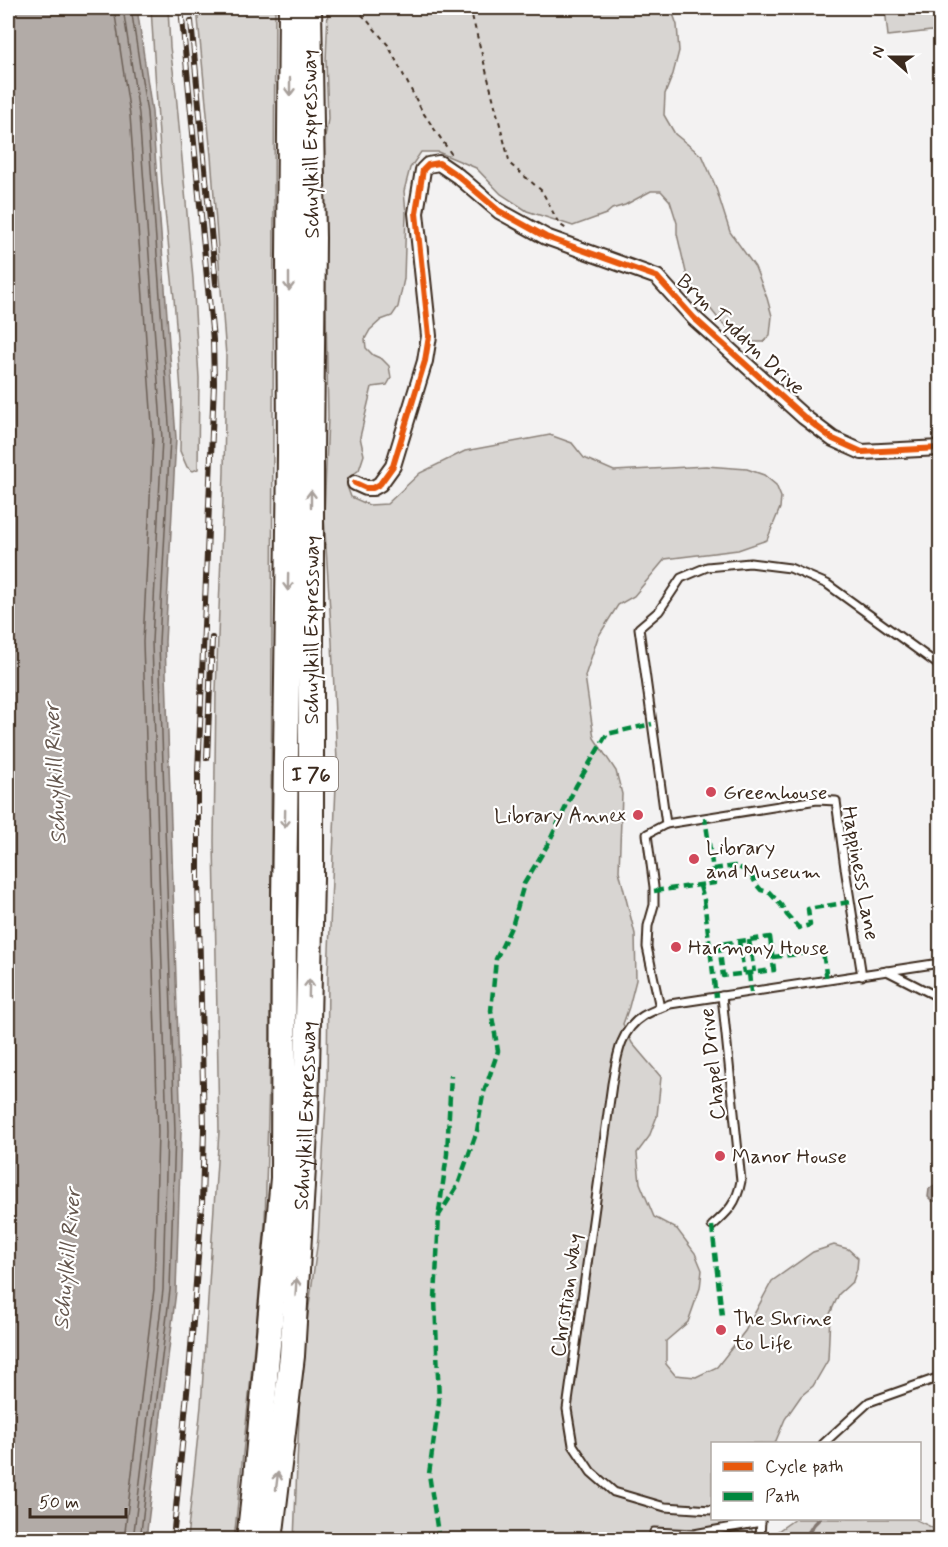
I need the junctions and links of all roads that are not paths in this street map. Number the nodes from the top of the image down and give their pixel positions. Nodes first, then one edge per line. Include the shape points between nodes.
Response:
1 (291, 8) edge
2 (309, 8) edge
3 (940, 448) edge
4 (356, 483) dead end
5 (940, 666) edge
6 (666, 824) junction
7 (940, 963) edge
8 (887, 971) junction
9 (862, 976) junction
10 (722, 996) junction
11 (940, 998) edge
12 (660, 1008) junction
13 (712, 1226) dead end
14 (940, 1377) edge
15 (824, 1442) edge
16 (711, 1510) edge
17 (761, 1520) edge
18 (654, 1532) dead end
19 (249, 1539) edge
20 (270, 1539) edge
21 (760, 1539) edge

1 -> 19 highway, Schuylkill Expressway / I 76 via 283,1178
20 -> 2 highway, Schuylkill Expressway / I 76 via 292,1356 306,1116 311,878 313,238
3 - 4 street, Bryn Tyddyn Drive via 862,452 833,440 694,318 657,277 546,237 500,211 439,163 423,170 416,213 429,336 424,361 393,466 373,488
5 - 6 lane via 827,584 790,568 750,563 707,567 681,578 659,611 639,628
6 - 9 lane, Happiness Lane via 817,800 836,801
6 - 12 lane via 647,834 654,887 647,947
7 - 8 lane, Christian Way
8 - 9 lane, Christian Way
8 - 11 lane
9 - 10 lane, Christian Way
10 - 12 lane, Christian Way
10 - 13 lane, Chapel Drive via 741,1181 734,1204
12 - 16 lane, Christian Way via 630,1026 620,1043 567,1409 573,1445 591,1472 614,1492 665,1507
14 - 15 lane via 869,1402
17 - 18 lane via 694,1533
17 - 21 lane

